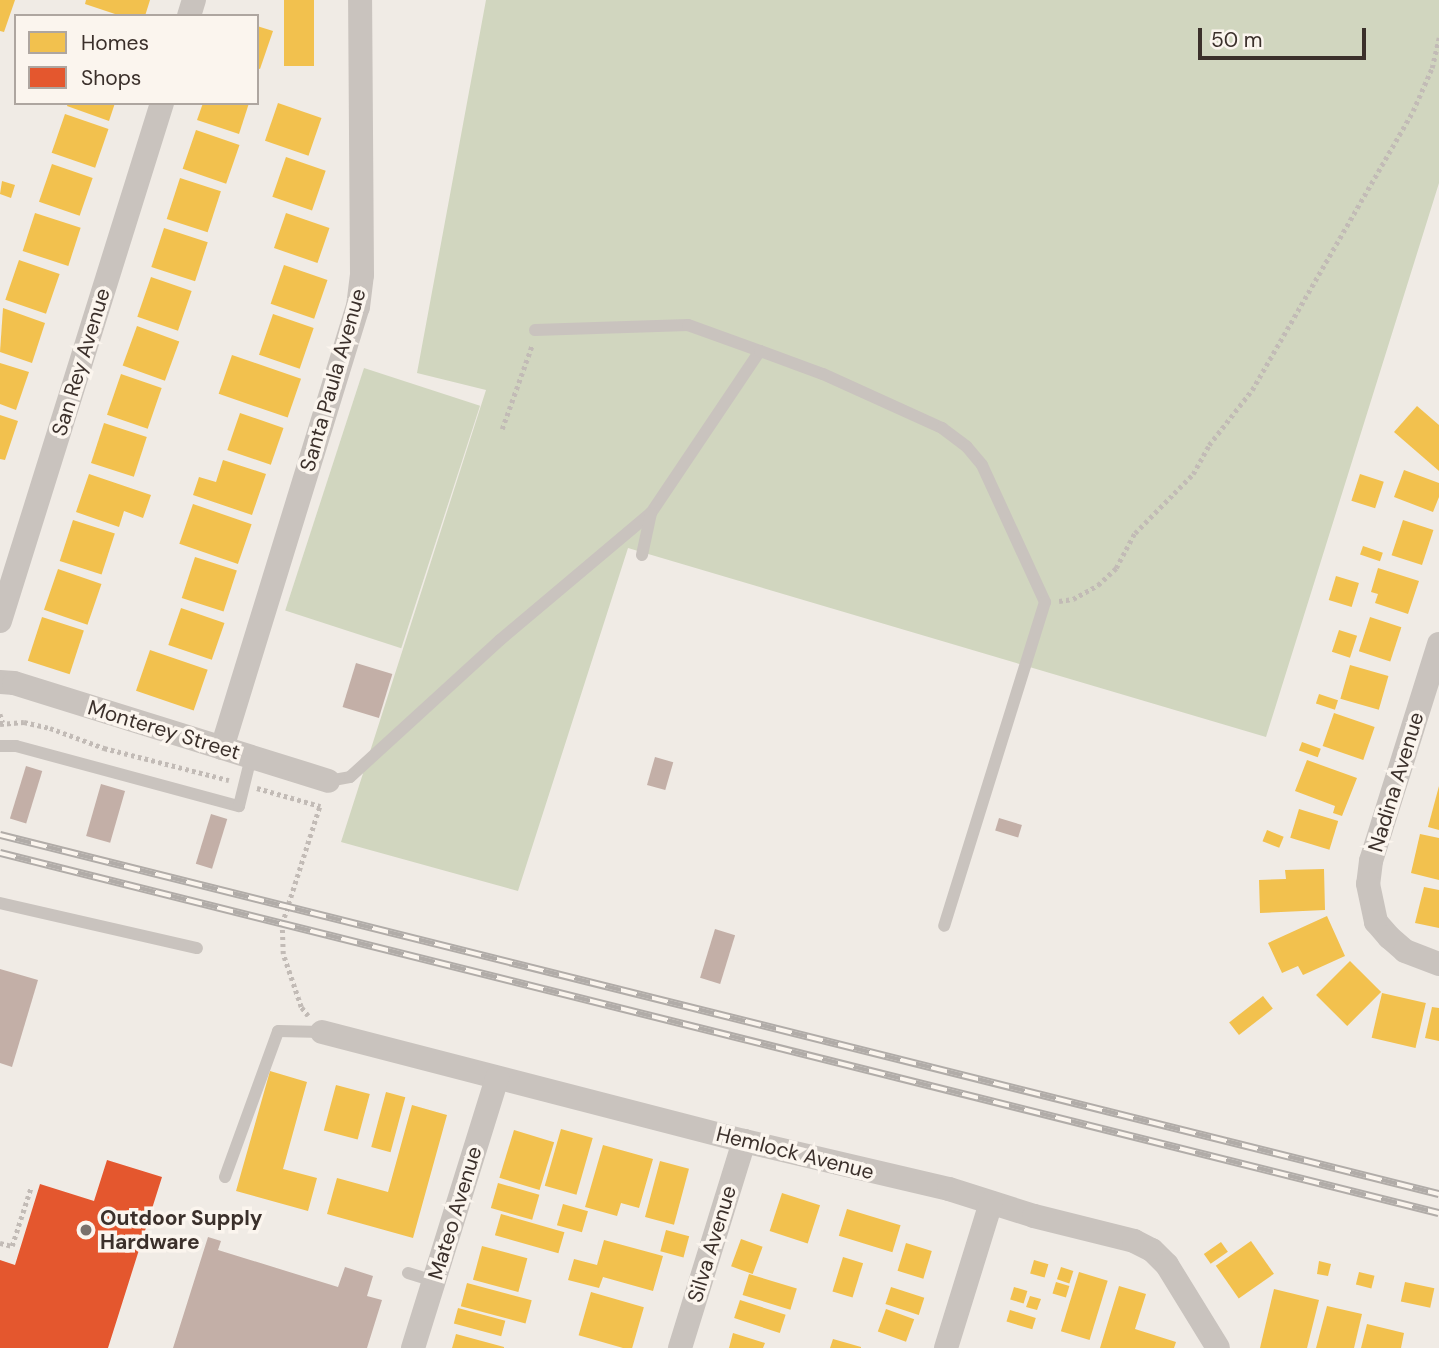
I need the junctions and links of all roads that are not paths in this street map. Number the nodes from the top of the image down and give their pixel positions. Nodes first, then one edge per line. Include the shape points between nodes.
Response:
1 (359, 0) edge
2 (161, 105) edge
3 (535, 330) road end
4 (760, 351) junction
5 (651, 513) junction
6 (642, 555) dead end
7 (0, 621) edge
8 (1439, 644) edge
9 (0, 682) edge
10 (1431, 697) edge
11 (0, 746) edge
12 (222, 748) junction
13 (251, 757) junction
14 (328, 781) joint
15 (0, 904) edge
16 (944, 926) dead end
17 (197, 948) dead end
18 (1439, 964) edge
19 (322, 1032) joint
20 (497, 1078) junction
21 (744, 1141) junction
22 (225, 1177) dead end
23 (991, 1203) junction
24 (408, 1273) dead end
25 (434, 1281) junction
26 (413, 1348) edge
27 (680, 1348) edge
28 (946, 1348) edge
29 (1218, 1348) edge

1 - 12 street, Santa Paula Avenue via 362,275 358,307
2 - 7 street, San Rey Avenue
3 - 4 lane via 688,325
4 - 5 lane
4 - 16 lane via 942,428 967,447 992,484 1045,602
5 - 6 lane
5 - 14 lane via 500,640 350,777
8 - 10 street, Nadina Avenue
9 - 12 street, Monterey Street
10 - 18 street, Nadina Avenue via 1371,862 1368,884 1376,922 1405,951
11 - 13 lane via 16,746 239,806
12 - 13 street, Monterey Street
13 - 14 street, Monterey Street
15 - 17 lane
19 - 20 street, Hemlock Avenue
19 - 22 lane via 278,1031
20 - 21 street, Hemlock Avenue
20 - 25 street, Mateo Avenue
21 - 23 street, Hemlock Avenue
21 - 27 street, Silva Avenue
23 - 28 street
23 - 29 street, Hemlock Avenue via 1134,1241 1152,1250 1167,1265
24 - 25 lane
25 - 26 street, Mateo Avenue

